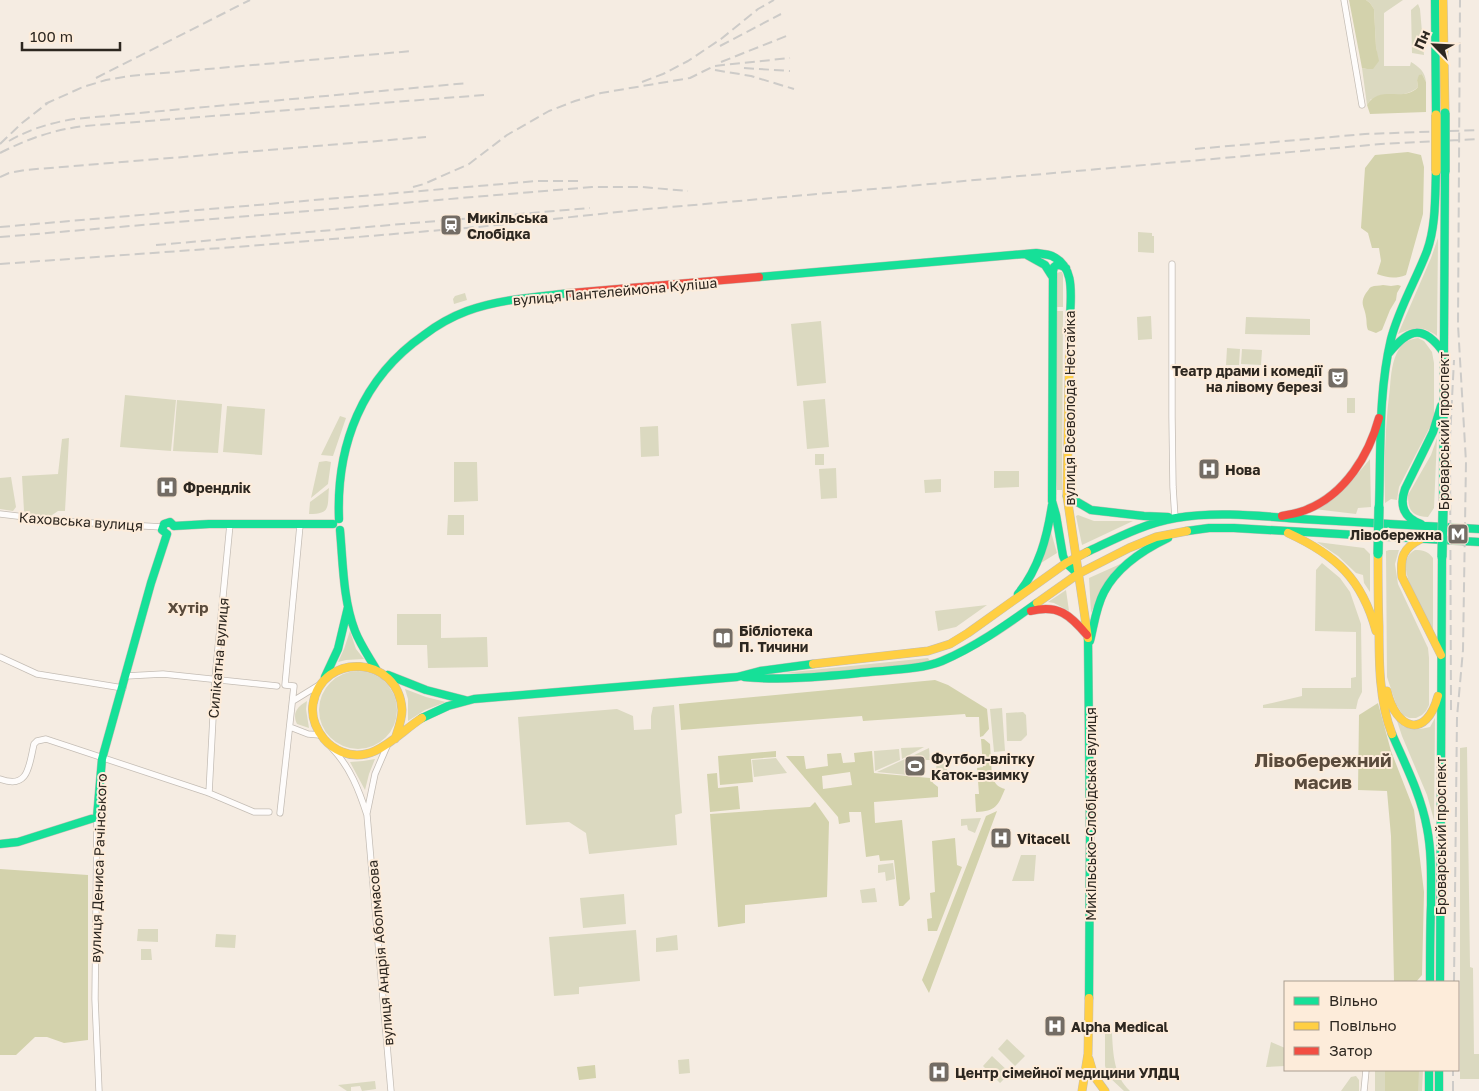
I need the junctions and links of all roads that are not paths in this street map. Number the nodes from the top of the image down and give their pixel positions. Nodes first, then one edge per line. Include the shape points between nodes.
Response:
1 (1344, 0) edge
2 (1434, 0) edge
3 (1443, 0) edge
4 (1362, 105) dead end
5 (1440, 114) junction
6 (1440, 171) junction
7 (1025, 254) junction
8 (1172, 264) dead end
9 (1067, 269) junction
10 (1053, 280) junction
11 (1444, 354) junction
12 (1387, 356) junction
13 (1444, 386) junction
14 (1382, 404) junction
15 (1067, 496) junction
16 (1052, 501) junction
17 (0, 514) edge
18 (1175, 518) junction
19 (1275, 518) junction
20 (230, 524) junction
21 (338, 524) junction
22 (300, 525) junction
23 (1425, 526) junction
24 (1479, 529) edge
25 (1281, 530) junction
26 (165, 531) junction
27 (1184, 531) junction
28 (1423, 538) junction
29 (1479, 542) edge
30 (1076, 558) junction
31 (1066, 563) junction
32 (1078, 574) junction
33 (348, 605) junction
34 (1006, 607) junction
35 (1022, 615) junction
36 (1088, 640) junction
37 (1441, 655) junction
38 (0, 657) edge
39 (1380, 657) junction
40 (376, 670) junction
41 (385, 674) junction
42 (126, 676) junction
43 (737, 677) junction
44 (215, 679) junction
45 (321, 683) junction
46 (277, 686) dead end
47 (1441, 687) junction
48 (123, 688) junction
49 (464, 700) junction
50 (293, 701) junction
51 (290, 727) junction
52 (320, 736) junction
53 (395, 739) junction
54 (329, 744) junction
55 (387, 746) junction
56 (102, 759) junction
57 (2, 781) edge
58 (209, 793) junction
59 (269, 812) dead end
60 (280, 813) dead end
61 (367, 815) junction
62 (97, 817) junction
63 (0, 844) edge
64 (1430, 981) edge
65 (1440, 981) edge
66 (1088, 1054) junction
67 (1366, 1071) edge
68 (1429, 1071) edge
69 (1439, 1071) edge
70 (98, 1091) edge
71 (391, 1091) edge
72 (1082, 1091) edge
73 (1105, 1091) edge
74 (1364, 1091) edge
75 (1429, 1091) edge
76 (1439, 1091) edge

1 - 4 street
2 - 5 main road, Броварський проспект
3 - 5 main road, Броварський проспект
5 - 6 main road, Броварський проспект, bridge
6 - 11 main road, Броварський проспект
6 - 12 main road, Броварський проспект via 1428,249 1398,319
7 - 9 main road, вулиця Пантелеймона Куліша via 1051,255
7 - 10 main road via 1043,263
7 - 21 main road, вулиця Пантелеймона Куліша via 519,298 463,313 412,345 386,369 368,394 345,450 338,482
8 - 18 street
9 - 10 main road via 1058,264 1054,267
9 - 15 main road, вулиця Всеволода Нестайка via 1070,332
10 - 16 main road, вулиця Всеволода Нестайка
11 - 12 main road via 1427,335 1415,332 1401,338
11 - 13 main road, Броварський проспект
12 - 14 main road, Броварський проспект
13 - 23 main road via 1434,431 1401,500 1406,516
13 - 37 main road, Броварський проспект, bridge
14 - 19 main road via 1372,439 1361,461 1342,486 1308,509
14 - 39 main road, Броварський проспект, bridge via 1378,554
15 - 18 main road via 1091,510
15 - 30 main road, вулиця Всеволода Нестайка
16 - 31 main road, вулиця Всеволода Нестайка
16 - 34 main road via 1050,521 1033,574
17 - 26 street, Каховська вулиця
18 - 19 main road
18 - 30 main road via 1124,535
19 - 23 main road
20 - 22 main road
20 - 26 main road via 174,526 173,532
20 - 44 street, Силікатна вулиця
21 - 22 main road
21 - 33 main road, вулиця Пантелеймона Куліша
22 - 50 street via 285,685 294,686
23 - 24 main road
25 - 27 main road via 1209,528
25 - 28 main road
25 - 39 main road via 1301,538 1337,561 1354,579 1375,622
26 - 42 main road, вулиця Дениса Рачінського
27 - 32 main road via 1156,537
27 - 36 main road via 1158,543 1116,574 1104,593
28 - 29 main road
28 - 37 main road via 1408,546 1402,555 1402,577
30 - 31 main road
30 - 32 main road, вулиця Всеволода Нестайка
31 - 32 main road
31 - 34 main road
32 - 35 main road
32 - 36 main road, Микільсько-Слобідська вулиця
33 - 40 main road, вулиця Пантелеймона Куліша via 357,636
33 - 45 main road, вулиця Пантелеймона Куліша via 338,649
34 - 43 main road via 950,644 928,651 790,666
35 - 36 main road via 1051,608 1076,622
35 - 43 main road via 954,657 931,665 792,679
36 - 66 main road, Микільсько-Слобідська вулиця
37 - 47 main road, Броварський проспект
38 - 48 street via 37,674
39 - 47 main road via 1388,698 1396,715 1406,723 1420,724 1428,719
39 - 64 main road, Броварський проспект via 1388,723 1427,827 1431,879
40 - 41 main road
40 - 45 main road via 359,666 342,668
41 - 49 main road
41 - 53 main road via 400,696 402,711
42 - 44 street via 163,674
42 - 48 main road, вулиця Дениса Рачінського
43 - 49 main road
44 - 46 street
44 - 58 street, Силікатна вулиця
45 - 50 street
45 - 52 main road via 312,706 312,717
47 - 65 main road, Броварський проспект
48 - 56 main road, вулиця Дениса Рачінського
49 - 53 main road via 425,716
50 - 51 street
51 - 52 street
51 - 60 street
52 - 54 main road
53 - 55 main road
54 - 55 main road via 349,754 361,755
54 - 61 street, вулиця Андрія Аболмасова via 350,773
55 - 61 street, вулиця Андрія Аболмасова via 375,774
56 - 57 street via 46,739 34,744 24,778
56 - 58 street
56 - 62 main road, вулиця Дениса Рачінського
58 - 59 street via 254,812
61 - 71 street, вулиця Андрія Аболмасова
62 - 63 main road via 18,842
62 - 70 street, вулиця Дениса Рачінського via 95,998
66 - 72 main road, Микільсько-Слобідська вулиця
66 - 73 main road, Микільсько-Слобідська вулиця via 1094,1076
67 - 74 street
68 - 75 main road
69 - 76 main road

